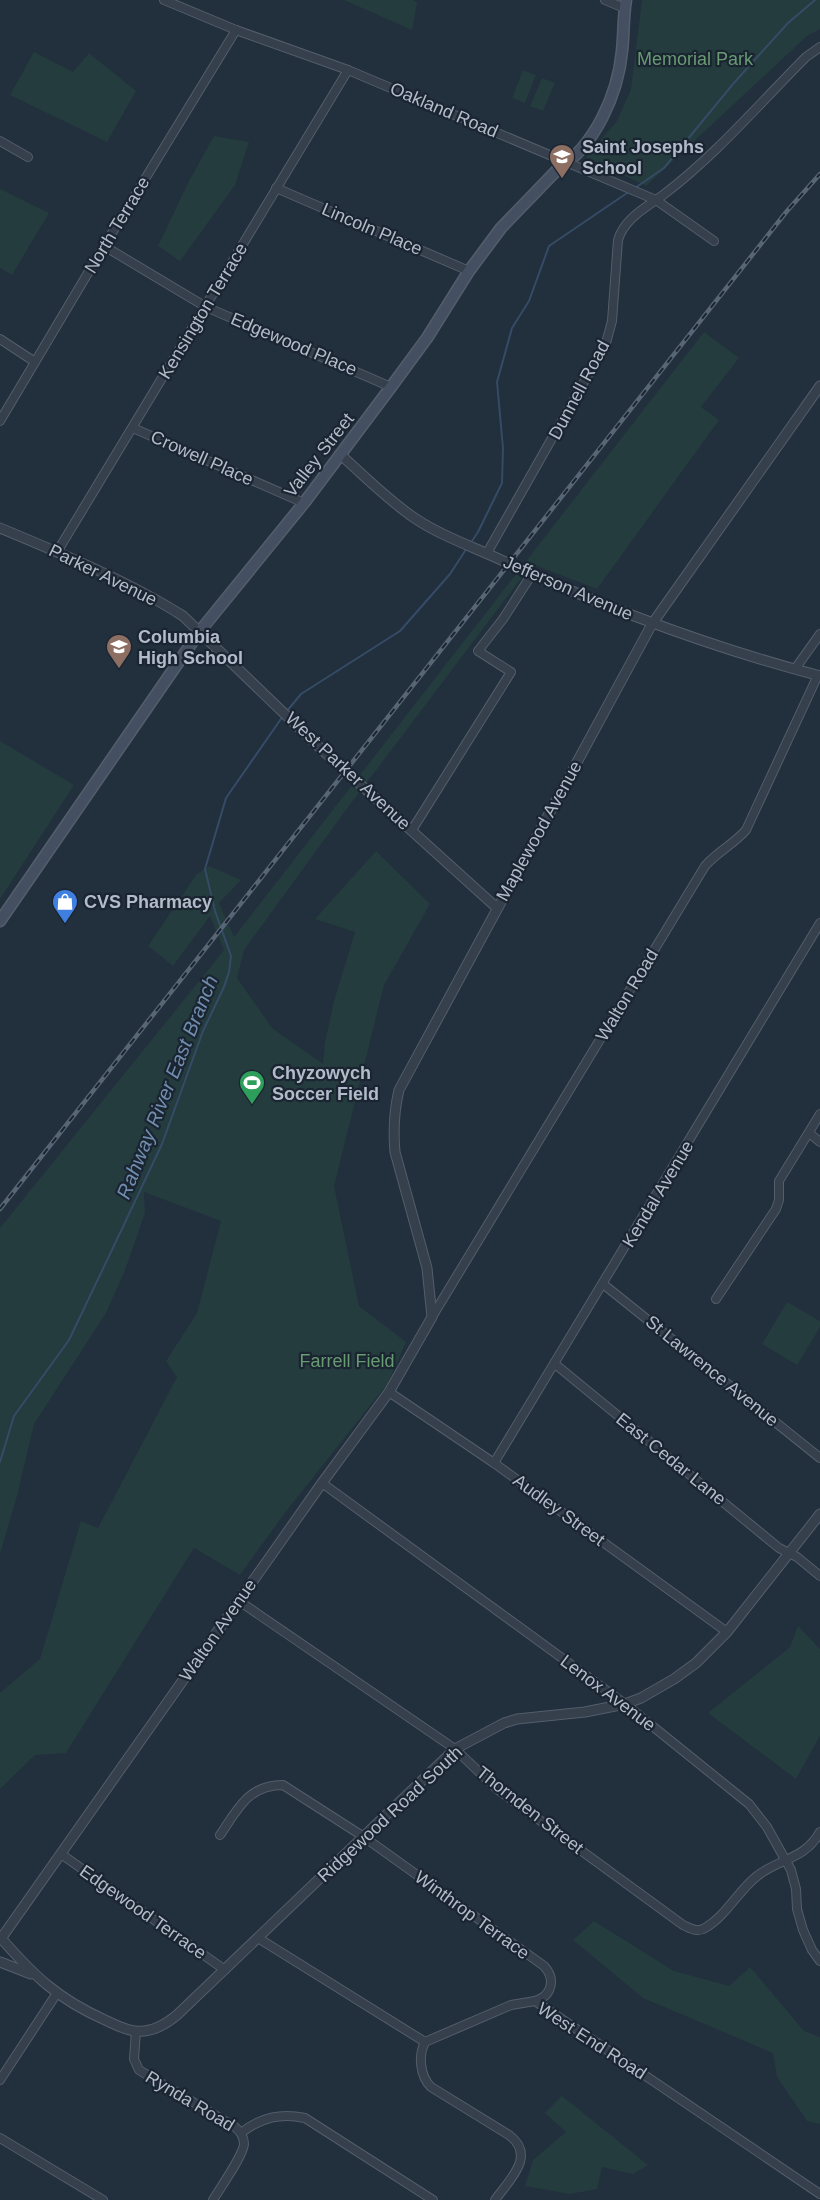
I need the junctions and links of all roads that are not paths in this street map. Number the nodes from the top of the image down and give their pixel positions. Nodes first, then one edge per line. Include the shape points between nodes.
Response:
1 (164, 0) edge
2 (605, 0) edge
3 (625, 4) edge
4 (236, 30) junction
5 (820, 47) edge
6 (348, 69) junction
7 (0, 141) edge
8 (28, 157) dead end
9 (568, 163) junction
10 (276, 188) junction
11 (656, 200) junction
12 (714, 241) dead end
13 (104, 246) junction
14 (469, 271) junction
15 (206, 307) junction
16 (0, 339) edge
17 (35, 362) junction
18 (820, 386) edge
19 (392, 387) junction
20 (0, 421) edge
21 (133, 428) junction
22 (341, 454) junction
23 (304, 502) junction
24 (0, 528) edge
25 (57, 552) junction
26 (487, 553) junction
27 (532, 574) junction
28 (652, 624) junction
29 (200, 631) junction
30 (820, 634) edge
31 (795, 669) junction
32 (819, 675) edge
33 (412, 830) junction
34 (497, 908) junction
35 (0, 921) edge
36 (820, 923) edge
37 (820, 1114) edge
38 (809, 1132) junction
39 (820, 1142) edge
40 (603, 1284) junction
41 (716, 1299) dead end
42 (432, 1317) junction
43 (555, 1364) junction
44 (388, 1392) junction
45 (820, 1458) edge
46 (494, 1463) junction
47 (322, 1483) junction
48 (820, 1514) edge
49 (789, 1553) junction
50 (820, 1576) edge
51 (239, 1601) junction
52 (727, 1632) junction
53 (626, 1704) junction
54 (455, 1749) junction
55 (820, 1833) edge
56 (220, 1835) dead end
57 (364, 1837) junction
58 (61, 1854) junction
59 (786, 1860) junction
60 (258, 1938) junction
61 (1, 1939) edge
62 (820, 1961) edge
63 (0, 1962) edge
64 (225, 1970) junction
65 (33, 1975) junction
66 (57, 1993) junction
67 (535, 2001) junction
68 (136, 2031) junction
69 (425, 2042) junction
70 (0, 2080) edge
71 (241, 2133) junction
72 (0, 2138) edge
73 (820, 2194) edge
74 (103, 2200) edge
75 (213, 2200) edge
76 (433, 2200) edge
77 (495, 2200) edge

1 - 4 street, Oakland Road
2 - 3 street
3 - 9 main road, Valley Street via 622,53 614,89 596,127
4 - 6 street, Oakland Road
4 - 13 street, North Terrace
5 - 11 street, Dunnell Road via 687,177
6 - 9 street, Oakland Road
6 - 10 street, Kensington Terrace
7 - 8 street
9 - 11 street, Oakland Road
9 - 14 main road, Valley Street via 501,228
10 - 14 street, Lincoln Place
10 - 15 street, Kensington Terrace
11 - 12 street, Oakland Road
11 - 26 street, Dunnell Road via 621,230 612,321 606,343
13 - 15 street, Edgewood Place
13 - 17 street, North Terrace
14 - 19 main road, Valley Street
15 - 19 street, Edgewood Place
15 - 21 street, Kensington Terrace
16 - 17 street
17 - 20 street, North Terrace
18 - 28 street, Maplewood Avenue
19 - 22 main road, Valley Street
21 - 23 street, Crowell Place
21 - 25 street, Kensington Terrace
22 - 23 main road, Valley Street
22 - 26 street, Jefferson Avenue via 414,518
23 - 29 main road, Valley Street
24 - 25 street, Parker Avenue
25 - 29 street, Parker Avenue via 166,605
26 - 27 street, Jefferson Avenue
27 - 28 street, Jefferson Avenue
27 - 33 street via 478,651 511,672
28 - 31 street, Jefferson Avenue
28 - 34 street, Maplewood Avenue
29 - 33 street, West Parker Avenue
29 - 35 main road, Valley Street
30 - 31 street
31 - 32 street, Jefferson Avenue
32 - 42 street, Walton Road via 746,830 705,866
33 - 34 street, West Parker Avenue
34 - 42 street, Maplewood Avenue via 399,1090 394,1112 395,1152 427,1268
36 - 40 street, Kendal Avenue
37 - 38 street
38 - 39 street
38 - 41 street via 779,1181 776,1209
40 - 43 street, Kendal Avenue
40 - 45 street, St Lawrence Avenue
42 - 44 street, Walton Avenue
43 - 46 street, Kendal Avenue
43 - 49 street, East Cedar Lane
44 - 46 street, Audley Street
44 - 47 street, Walton Avenue
46 - 52 street, Audley Street
47 - 51 street, Walton Avenue
47 - 53 street, Lenox Avenue
48 - 49 street, Ridgewood Road South
49 - 50 street, East Cedar Lane
49 - 52 street, Ridgewood Road South
51 - 54 street, Thornden Street
51 - 58 street, Walton Avenue
52 - 53 street, Ridgewood Road South via 685,1672
53 - 54 street, Ridgewood Road South via 511,1721
53 - 59 street, Lenox Avenue via 749,1804
54 - 57 street, Ridgewood Road South
54 - 59 street, Thornden Street via 496,1790 694,1930 711,1924 758,1876
55 - 59 street via 805,1852
56 - 57 street via 246,1798 271,1785 283,1785
57 - 60 street, Ridgewood Road South
57 - 67 street, Winthrop Terrace via 544,1966 551,1976 551,1988 544,1998
58 - 61 street, Walton Avenue
58 - 64 street, Edgewood Terrace
59 - 62 street, Lenox Avenue via 803,1930
60 - 64 street, Ridgewood Road South
60 - 69 street
61 - 65 street
63 - 65 street
64 - 68 street, Ridgewood Road South via 166,2024
65 - 66 street
66 - 68 street via 83,2010
66 - 70 street
67 - 69 street, West End Road via 511,2005
67 - 73 street, West End Road
68 - 71 street, Rynda Road via 134,2059 139,2070
69 - 77 street via 421,2057 424,2080 515,2140 521,2153 517,2171
71 - 75 street, Rynda Road via 241,2152
71 - 76 street via 267,2118 305,2118
72 - 74 street

